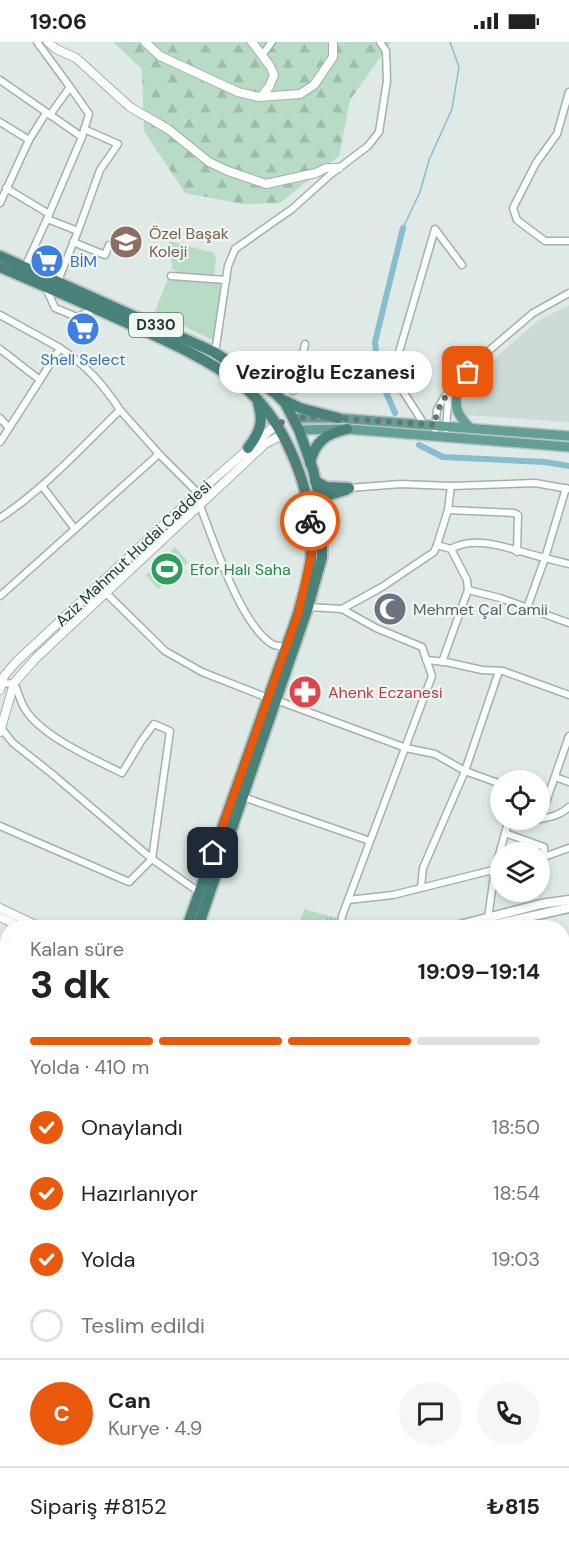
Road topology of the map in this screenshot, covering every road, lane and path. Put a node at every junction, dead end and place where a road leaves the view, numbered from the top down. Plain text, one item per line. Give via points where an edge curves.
1 (37, 42) edge
2 (48, 42) edge
3 (145, 42) edge
4 (252, 42) edge
5 (272, 42) edge
6 (333, 42) edge
7 (380, 42) edge
8 (262, 55) junction
9 (0, 80) edge
10 (70, 87) junction
11 (569, 92) edge
12 (261, 97) junction
13 (48, 114) junction
14 (0, 122) edge
15 (84, 129) junction
16 (82, 137) junction
17 (29, 140) junction
18 (339, 168) junction
19 (0, 182) edge
20 (6, 187) junction
21 (0, 203) edge
22 (48, 216) junction
23 (78, 231) junction
24 (569, 241) edge
25 (73, 242) junction
26 (109, 245) dead end
27 (0, 256) edge
28 (462, 265) dead end
29 (0, 267) edge
30 (25, 267) junction
31 (171, 276) dead end
32 (226, 280) junction
33 (58, 281) junction
34 (45, 286) junction
35 (569, 293) edge
36 (95, 309) junction
37 (0, 315) edge
38 (304, 344) dead end
39 (60, 348) junction
40 (0, 349) edge
41 (214, 352) junction
42 (260, 365) dead end
43 (40, 380) junction
44 (457, 384) junction
45 (267, 387) junction
46 (256, 399) junction
47 (282, 400) junction
48 (120, 410) junction
49 (0, 418) edge
50 (294, 418) junction
51 (338, 418) junction
52 (277, 424) junction
53 (424, 424) junction
54 (435, 425) junction
55 (446, 426) junction
56 (9, 428) junction
57 (470, 428) junction
58 (347, 429) junction
59 (299, 430) junction
60 (282, 435) junction
61 (435, 436) junction
62 (445, 436) junction
63 (569, 436) edge
64 (0, 442) edge
65 (569, 447) edge
66 (248, 448) junction
67 (307, 452) junction
68 (159, 454) junction
69 (294, 461) junction
70 (310, 463) junction
71 (315, 481) junction
72 (42, 486) junction
73 (452, 486) junction
74 (349, 488) junction
75 (567, 489) edge
76 (198, 493) junction
77 (320, 505) junction
78 (200, 506) junction
79 (448, 510) junction
80 (0, 518) edge
81 (75, 530) junction
82 (437, 545) junction
83 (451, 549) junction
84 (517, 552) junction
85 (545, 558) junction
86 (569, 564) edge
87 (468, 590) junction
88 (106, 593) junction
89 (0, 596) edge
90 (308, 607) junction
91 (528, 608) junction
92 (342, 609) junction
93 (569, 623) edge
94 (285, 647) junction
95 (426, 660) junction
96 (442, 662) junction
97 (499, 671) junction
98 (14, 683) junction
99 (1, 686) edge
100 (569, 695) edge
101 (272, 699) junction
102 (0, 730) edge
103 (569, 736) edge
104 (406, 748) junction
105 (465, 771) junction
106 (555, 777) junction
107 (490, 780) edge
108 (569, 782) edge
109 (550, 786) edge
110 (243, 797) junction
111 (569, 807) edge
112 (550, 818) edge
113 (0, 826) edge
114 (505, 830) edge
115 (504, 833) junction
116 (370, 841) junction
117 (502, 842) edge
118 (530, 842) edge
119 (569, 848) edge
120 (550, 855) edge
121 (152, 859) junction
122 (490, 870) edge
123 (421, 887) junction
124 (199, 892) junction
125 (348, 900) junction
126 (569, 900) edge
127 (491, 902) edge
128 (0, 908) edge
129 (569, 908) edge
130 (25, 920) edge
131 (189, 920) edge
132 (200, 920) edge
133 (342, 920) edge
134 (488, 920) edge
135 (503, 920) edge
136 (511, 920) edge

1 - 10 street
2 - 18 street via 76,58 120,100 228,171 266,184
3 - 12 street via 160,56 238,92
4 - 8 street
5 - 8 street
6 - 12 street via 333,57 314,85 300,94
7 - 18 street via 386,51 387,81 379,132 368,146
8 - 12 street via 273,75
9 - 13 street
10 - 13 street
10 - 15 street via 89,114
11 - 24 street via 557,134 536,163 513,208 517,220 545,241
13 - 16 street
13 - 17 street
14 - 17 street
15 - 16 street
15 - 23 street via 118,144 100,170
16 - 22 street
17 - 20 street
18 - 32 street via 292,209 235,249
19 - 20 street
20 - 21 street
20 - 22 street
22 - 23 street
22 - 30 street
23 - 25 street
25 - 26 street via 105,255
25 - 33 street
27 - 30 highway, D330
28 - 53 street via 435,229 399,352 396,376
29 - 34 highway, D330
30 - 33 highway, D330
31 - 32 street
32 - 41 street
33 - 41 highway, D330
34 - 36 highway, D330
34 - 36 street via 55,308 77,317
35 - 44 street via 533,313 478,360
36 - 46 highway, D330 via 192,352 240,383
37 - 39 street
38 - 42 street via 293,391
39 - 43 street
39 - 48 street via 95,375
40 - 43 street
41 - 45 highway, D330
43 - 56 street
44 - 54 street via 437,410
44 - 55 street via 448,402
44 - 57 main road via 457,413
45 - 46 highway via 266,399
45 - 47 highway, D330
46 - 52 highway, D330
46 - 66 highway via 261,426
47 - 50 highway, D330
47 - 51 highway
48 - 68 street
48 - 72 street
49 - 56 street
50 - 51 main road
50 - 52 highway
50 - 59 highway, D330
51 - 53 main road
52 - 60 highway, D330
52 - 66 street, Aziz Mahmut Hudai Caddesi
53 - 54 main road
54 - 55 main road
54 - 61 street
55 - 57 main road
55 - 62 street
56 - 64 street
57 - 63 main road
58 - 59 main road
58 - 61 main road
58 - 70 highway via 322,438
59 - 60 highway
59 - 67 highway, D330
60 - 69 highway, D330
60 - 78 street, Aziz Mahmut Hudai Caddesi via 265,444
61 - 62 main road
62 - 65 main road
66 - 76 street, Aziz Mahmut Hudai Caddesi
67 - 69 highway via 296,447
67 - 70 highway, D330
68 - 76 street
68 - 81 street
69 - 94 highway, D330 via 308,502 311,556 298,614
70 - 71 highway, D330
71 - 74 highway via 326,487
71 - 77 highway, D330
72 - 80 street
72 - 81 street
73 - 74 street via 416,483
73 - 75 street via 535,483
73 - 79 street
74 - 77 highway via 326,496
75 - 85 street
76 - 99 street, Aziz Mahmut Hudai Caddesi via 17,661
77 - 90 highway, D330 via 322,557
78 - 88 street, Aziz Mahmut Hudai Caddesi
78 - 94 street via 245,612 273,645
79 - 82 street
79 - 84 street via 518,515
81 - 89 street
82 - 83 street
82 - 92 street via 434,552 406,571
83 - 84 street via 473,542
83 - 87 street via 464,572
84 - 85 street
85 - 86 street
85 - 91 street
87 - 91 street
87 - 96 street
88 - 98 street, Aziz Mahmut Hudai Caddesi
88 - 101 street via 165,651 202,672
90 - 92 street
90 - 101 highway, D330
91 - 93 street
92 - 95 street via 422,647
94 - 101 highway, D330
95 - 96 street
95 - 104 street via 432,676
96 - 97 street
97 - 100 street
97 - 105 street
98 - 99 street
98 - 102 street, Aziz Mahmut Hudai Caddesi
98 - 121 street via 25,710 42,729 122,773 154,724 170,731
101 - 104 street
101 - 110 highway, D330
101 - 124 highway, D330
102 - 121 street
103 - 106 street
104 - 105 street via 435,754
104 - 116 street
105 - 107 street
105 - 123 street via 423,868
106 - 108 street
106 - 109 street
110 - 116 street
110 - 132 highway, D330
111 - 112 street
113 - 121 street via 129,882
114 - 115 street
115 - 117 street
115 - 118 street
116 - 125 street
119 - 120 street
121 - 124 street
122 - 123 street
123 - 125 street
124 - 131 highway, D330
125 - 133 street
126 - 135 main road
127 - 134 street
128 - 130 street
129 - 136 main road

